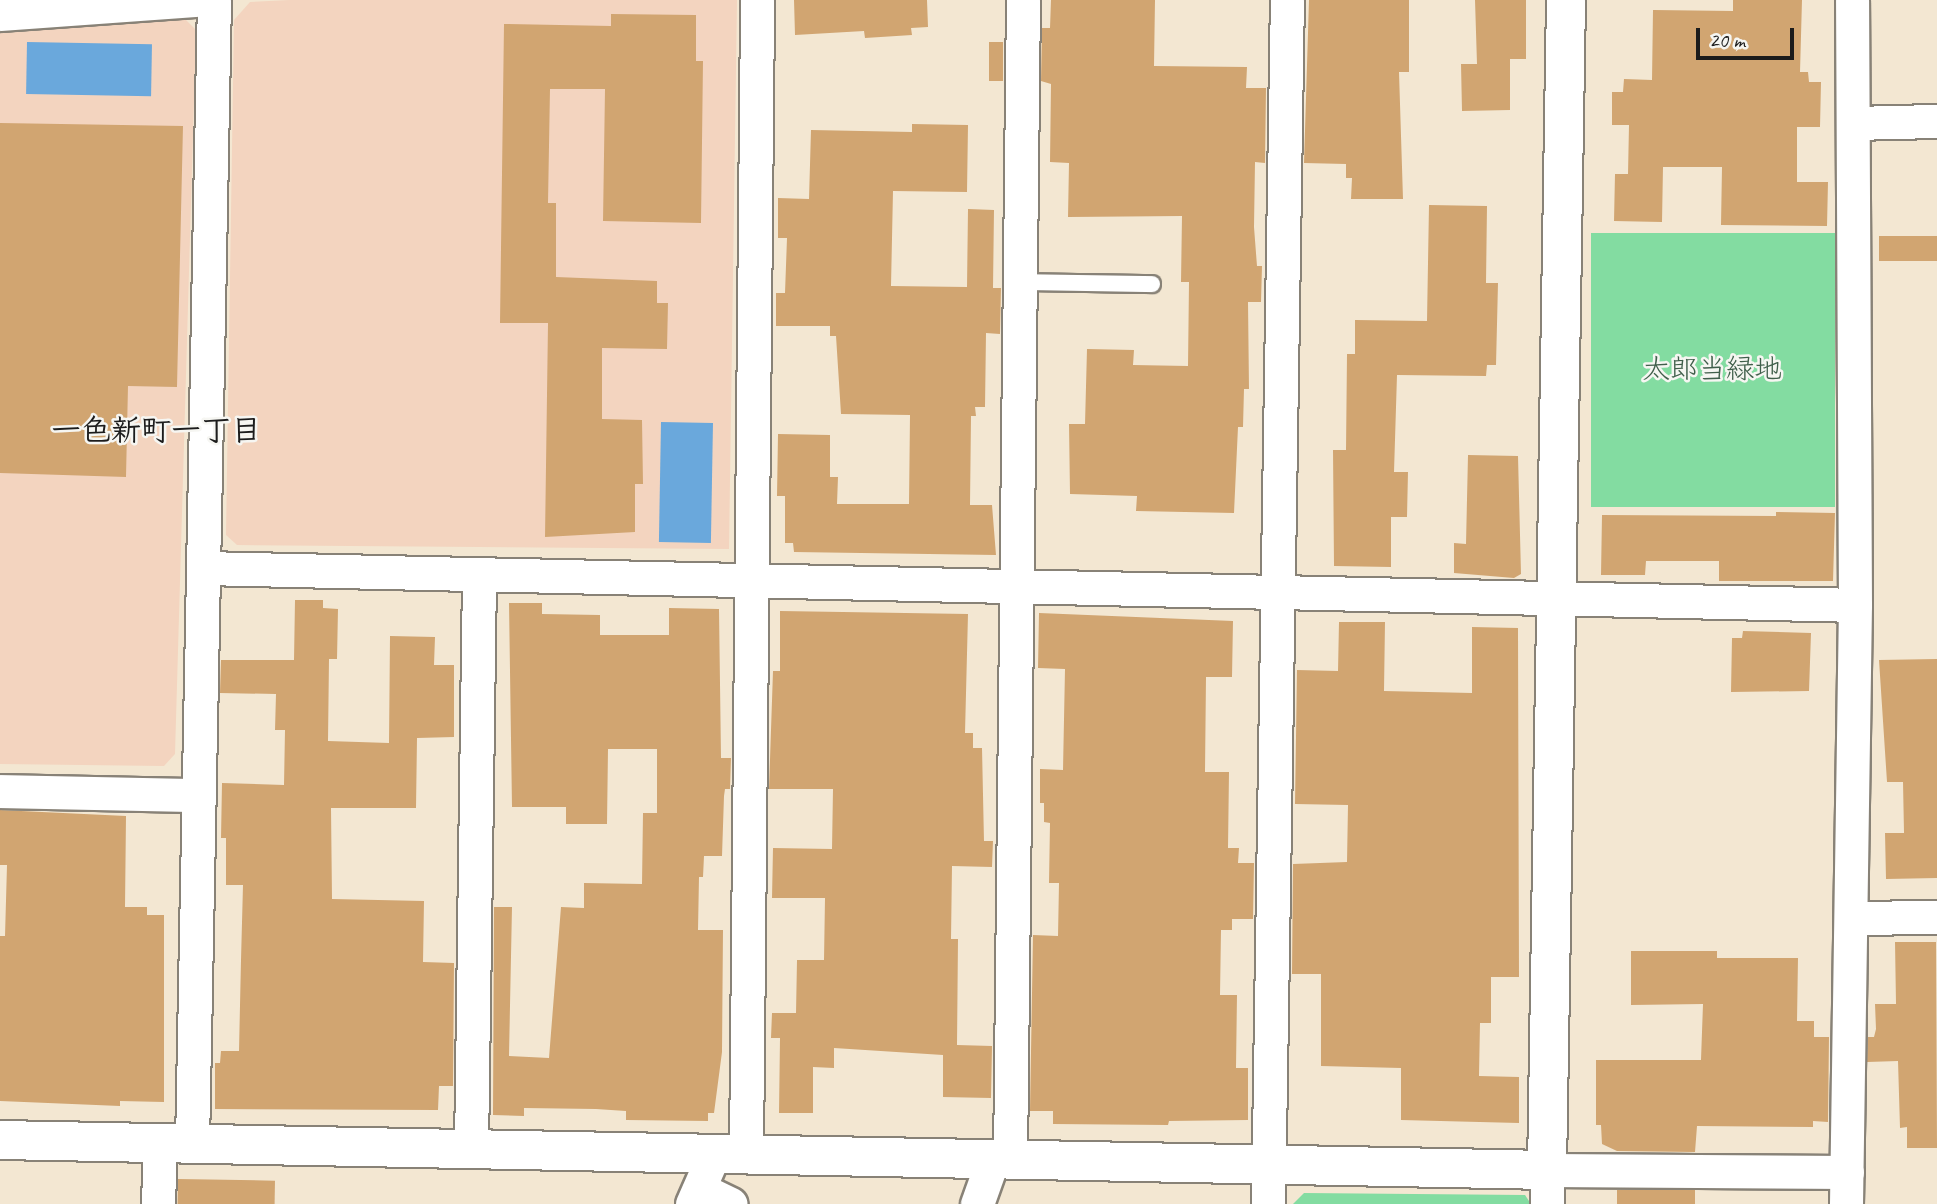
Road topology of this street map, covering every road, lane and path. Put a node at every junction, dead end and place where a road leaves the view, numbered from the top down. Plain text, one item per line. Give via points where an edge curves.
1 (195, 0) edge
2 (214, 0) edge
3 (757, 0) edge
4 (1023, 0) edge
5 (1287, 0) edge
6 (1566, 0) edge
7 (1852, 0) edge
8 (0, 14) edge
9 (1937, 121) edge
10 (1853, 123) junction
11 (1020, 282) junction
12 (1152, 284) dead end
13 (203, 568) junction
14 (479, 574) junction
15 (749, 581) junction
16 (1015, 587) junction
17 (1280, 593) junction
18 (1555, 600) junction
19 (1855, 605) junction
20 (0, 791) edge
21 (198, 795) junction
22 (1937, 917) edge
23 (1851, 918) junction
24 (0, 1140) edge
25 (176, 1144) junction
26 (471, 1149) junction
27 (730, 1154) junction
28 (1002, 1159) junction
29 (1269, 1164) junction
30 (1547, 1187) edge
31 (1847, 1188) edge
32 (696, 1197) edge
33 (158, 1204) edge
34 (731, 1204) edge
35 (977, 1204) edge
36 (1268, 1204) edge

1 - 8 street
2 - 13 street
3 - 15 street
4 - 11 street
5 - 17 street
6 - 18 street
7 - 10 street
9 - 10 street
10 - 19 street
11 - 12 lane
11 - 16 street
13 - 14 street
13 - 21 street
14 - 15 street
14 - 26 street
15 - 16 street
15 - 27 street
16 - 17 street
16 - 28 street
17 - 18 street
17 - 29 street
18 - 19 street
18 - 30 street
19 - 23 street
20 - 21 street
21 - 25 street
22 - 23 street
23 - 31 street
24 - 25 street
25 - 26 street
25 - 33 street
26 - 27 street
27 - 28 street
27 - 32 street
28 - 29 street
28 - 35 street
29 - 30 street
29 - 36 street
30 - 31 street
32 - 34 street

